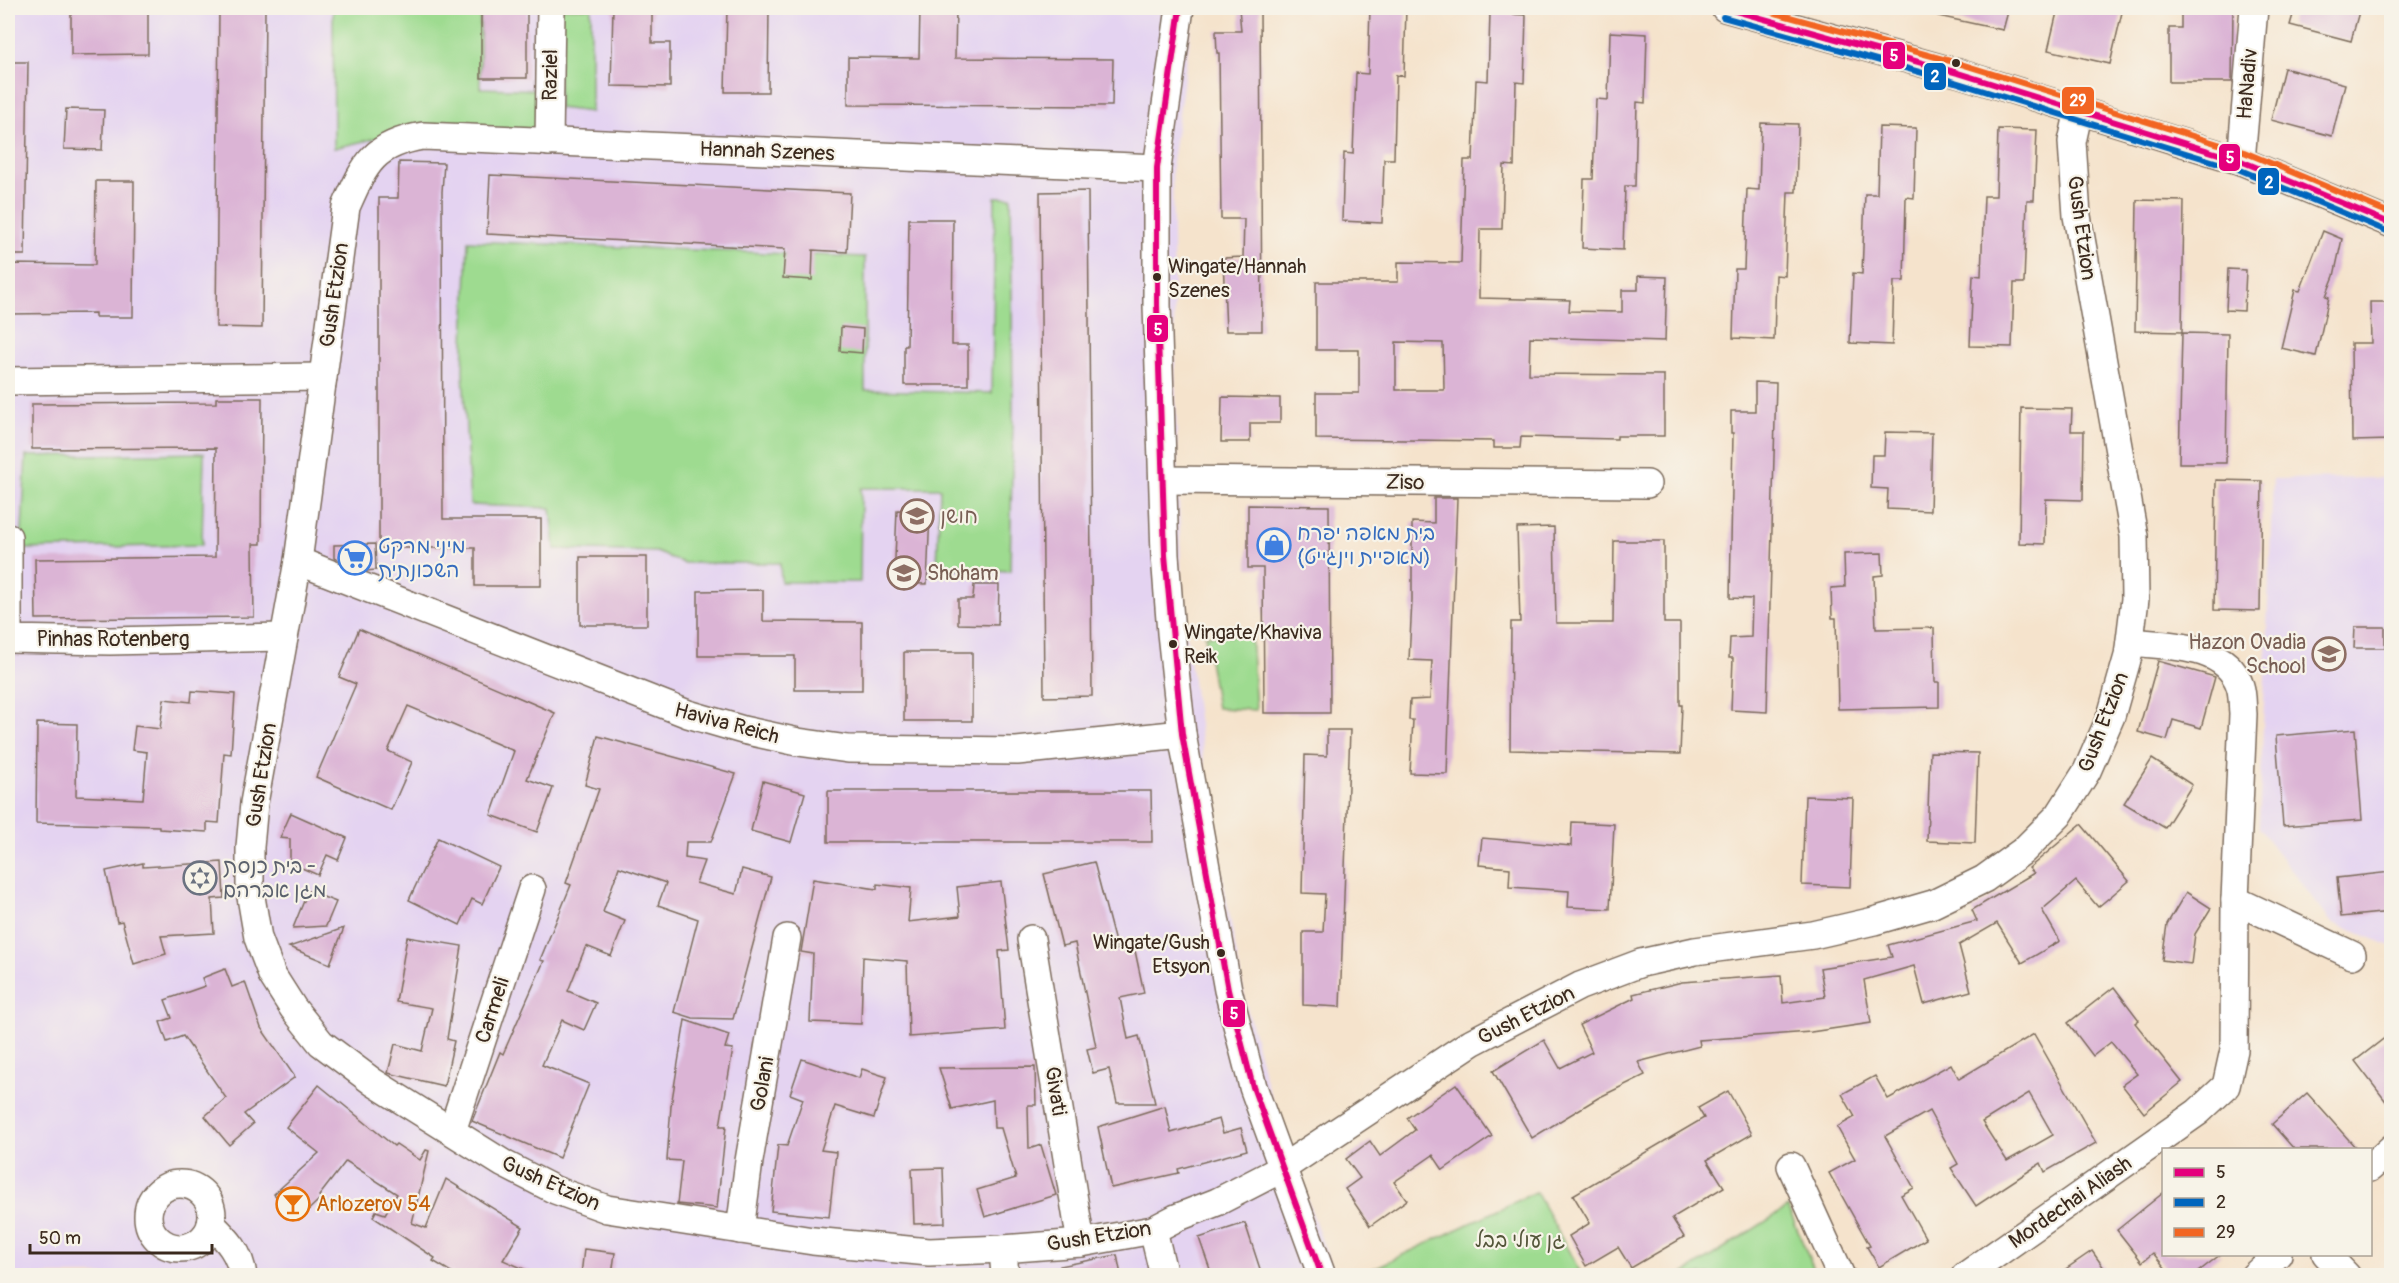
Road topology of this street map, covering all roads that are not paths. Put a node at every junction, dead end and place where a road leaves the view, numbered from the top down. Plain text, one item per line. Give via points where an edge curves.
1 (550, 8) edge
2 (1180, 8) edge
3 (1725, 8) edge
4 (2254, 8) edge
5 (2079, 110) junction
6 (549, 142) junction
7 (380, 150) joint
8 (2241, 161) junction
9 (1157, 168) junction
10 (2391, 224) edge
11 (323, 377) junction
12 (8, 381) edge
13 (1163, 480) junction
14 (1647, 484) dead end
15 (8, 537) edge
16 (298, 561) junction
17 (284, 637) junction
18 (2130, 642) junction
19 (1182, 734) junction
20 (532, 889) dead end
21 (2235, 900) junction
22 (787, 938) dead end
23 (1031, 939) dead end
24 (2352, 955) dead end
25 (452, 1131) junction
26 (2391, 1148) edge
27 (1791, 1166) dead end
28 (2372, 1166) edge
29 (1281, 1169) junction
30 (211, 1224) dead end
31 (740, 1230) junction
32 (1153, 1230) junction
33 (1081, 1243) junction
34 (1003, 1249) junction
35 (2276, 1256) edge
36 (2328, 1256) edge
37 (243, 1275) edge
38 (1005, 1275) edge
39 (1164, 1275) edge
40 (1322, 1275) edge
41 (1841, 1275) edge
42 (1965, 1275) edge
43 (2254, 1275) edge
44 (2347, 1275) edge

1 - 6 street, Raziel
2 - 9 street
3 - 5 street
4 - 8 street, HaNadiv
5 - 8 street
5 - 18 street, Gush Etzion via 2072,142 2077,216 2134,536 2135,599
6 - 7 street, Hannah Szenes via 423,136 401,139
6 - 9 street, Hannah Szenes
7 - 11 street, Gush Etzion via 361,172 346,207
8 - 10 street
9 - 13 street
11 - 12 street
11 - 16 street, Gush Etzion
13 - 14 street, Ziso
13 - 19 street via 1171,633
15 - 17 street, Pinhas Rotenberg via 8,639
16 - 17 street, Gush Etzion
16 - 19 street, Haviva Reich via 688,714 798,742 848,748 1017,751
17 - 25 street, Gush Etzion via 254,803 250,847 250,891 258,938 272,975 321,1043 373,1082
18 - 21 street, Mordechai Aliash via 2210,654 2229,668 2240,686 2244,714
18 - 29 street, Gush Etzion via 2111,716 2087,771 2059,815 2023,851 1984,879 1934,904 1874,921 1641,963 1580,986 1472,1042
19 - 29 street via 1228,990 1253,1087
20 - 25 street, Carmeli
21 - 24 street
21 - 42 street, Mordechai Aliash via 2234,1050 2226,1086 2198,1112
22 - 31 street, Golani
23 - 33 street, Givati
25 - 31 street, Gush Etzion via 545,1185 607,1209
26 - 28 street
27 - 41 street
29 - 32 street, Gush Etzion
29 - 40 street
30 - 37 street via 228,1239 240,1258
31 - 34 street, Gush Etzion via 929,1252
32 - 33 street, Gush Etzion
32 - 39 street
33 - 34 street, Gush Etzion
34 - 38 street
35 - 43 street
36 - 44 street

